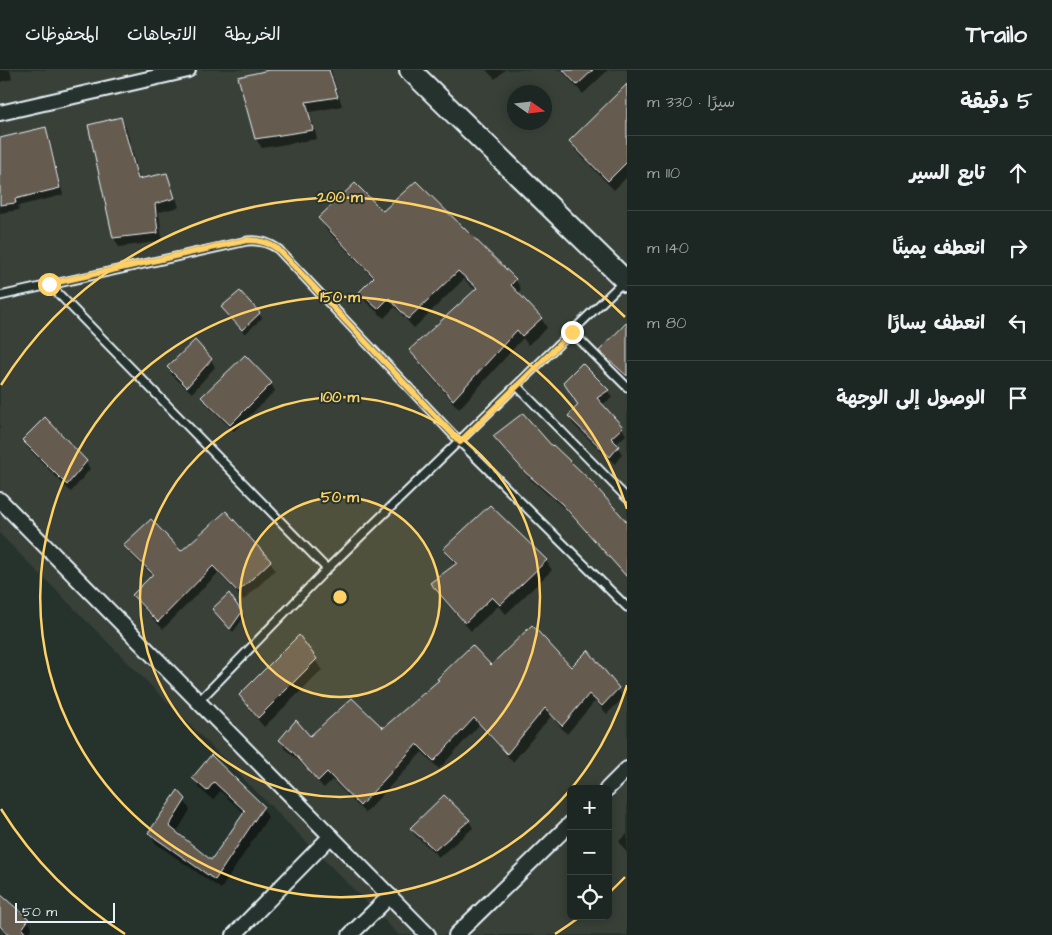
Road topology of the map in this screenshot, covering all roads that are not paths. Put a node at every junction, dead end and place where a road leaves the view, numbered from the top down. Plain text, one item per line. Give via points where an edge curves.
1 (188, 70) edge
2 (410, 70) edge
3 (0, 113) edge
4 (626, 281) edge
5 (49, 284) junction
6 (0, 296) edge
7 (572, 332) junction
8 (517, 386) junction
9 (627, 388) edge
10 (460, 442) junction
11 (627, 498) edge
12 (0, 500) edge
13 (327, 569) junction
14 (627, 607) edge
15 (199, 701) junction
16 (627, 769) edge
17 (610, 785) edge
18 (567, 828) edge
19 (331, 836) junction
20 (390, 896) junction
21 (234, 935) edge
22 (350, 935) edge
23 (428, 935) edge
24 (456, 935) edge

1 - 3 street
2 - 4 street
4 - 7 lane
5 - 6 lane
5 - 10 lane via 247,240 266,242 278,249
5 - 13 lane
7 - 8 lane
7 - 9 lane
8 - 10 lane
8 - 11 lane
10 - 13 lane
10 - 14 lane
12 - 15 street
13 - 15 lane
15 - 19 street
16 - 17 street
18 - 24 street
19 - 20 street
19 - 21 street
20 - 22 street
20 - 23 street

